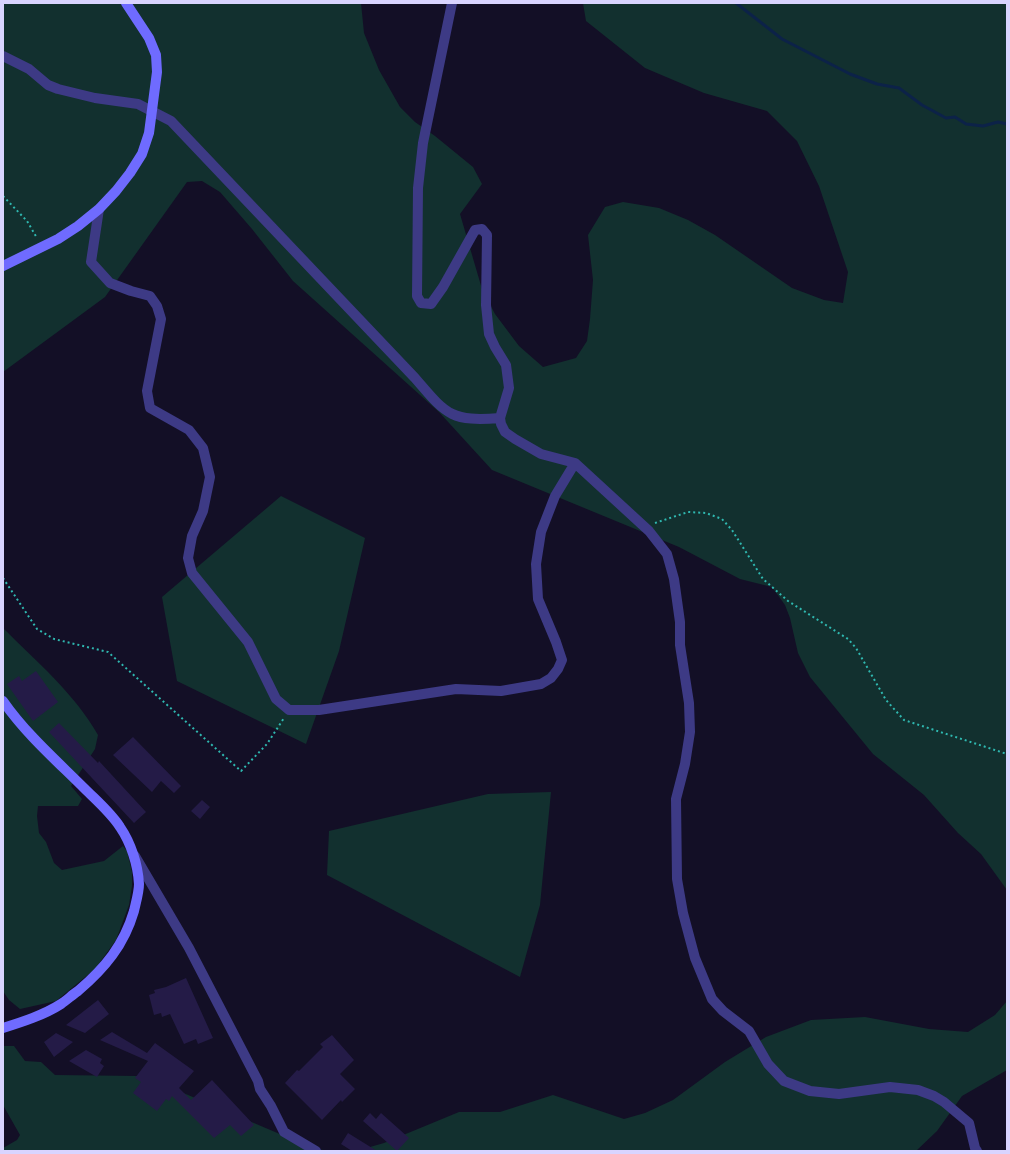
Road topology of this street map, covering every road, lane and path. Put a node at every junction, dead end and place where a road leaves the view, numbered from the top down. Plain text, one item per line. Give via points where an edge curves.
1 (126, 3) edge
2 (452, 3) edge
3 (3, 56) edge
4 (152, 111) junction
5 (3, 196) edge
6 (99, 209) junction
7 (42, 246) junction
8 (3, 266) edge
9 (500, 418) junction
10 (575, 463) junction
11 (644, 527) junction
12 (3, 578) edge
13 (3, 701) edge
14 (289, 710) junction
15 (1007, 754) edge
16 (130, 847) junction
17 (3, 1028) edge
18 (316, 1151) edge
19 (977, 1151) edge

1 - 4 street via 149,38 156,55 157,72
2 - 9 street via 423,143 418,188 417,296 421,304 431,304 475,230 482,229 487,235 486,305 489,334 506,365 509,388
3 - 4 street via 29,68 58,89 95,98 138,104
4 - 6 street via 149,133 142,154 130,174
4 - 9 street via 171,121 439,406 455,416 467,419
5 - 7 path via 27,221
6 - 7 street via 58,239
6 - 14 street via 92,262 110,283 150,296 157,306 161,319 147,391 150,408 189,430 203,448 210,477 203,511 192,536 188,558 192,573 248,642 276,699
7 - 8 street
9 - 10 street via 506,432 515,439 541,454
10 - 11 street
10 - 14 street via 555,496 540,532 536,564 538,600 562,660 551,678 540,684 501,691 456,689 319,710
11 - 15 path via 688,512 722,519 732,530 763,579 788,601 848,639 856,648 886,700 904,720
11 - 19 street via 667,554 674,579 689,703 690,732 676,799 677,879 694,958 712,999 749,1031 768,1064 784,1081 810,1091 839,1094 890,1087 918,1090 944,1102 969,1123
12 - 14 path via 37,628 54,640 108,652 241,770 267,744
13 - 16 street via 23,728 120,827
16 - 17 street via 136,863 139,885 136,903 132,918 111,959 93,978 61,1004
16 - 18 street via 189,948 284,1132

